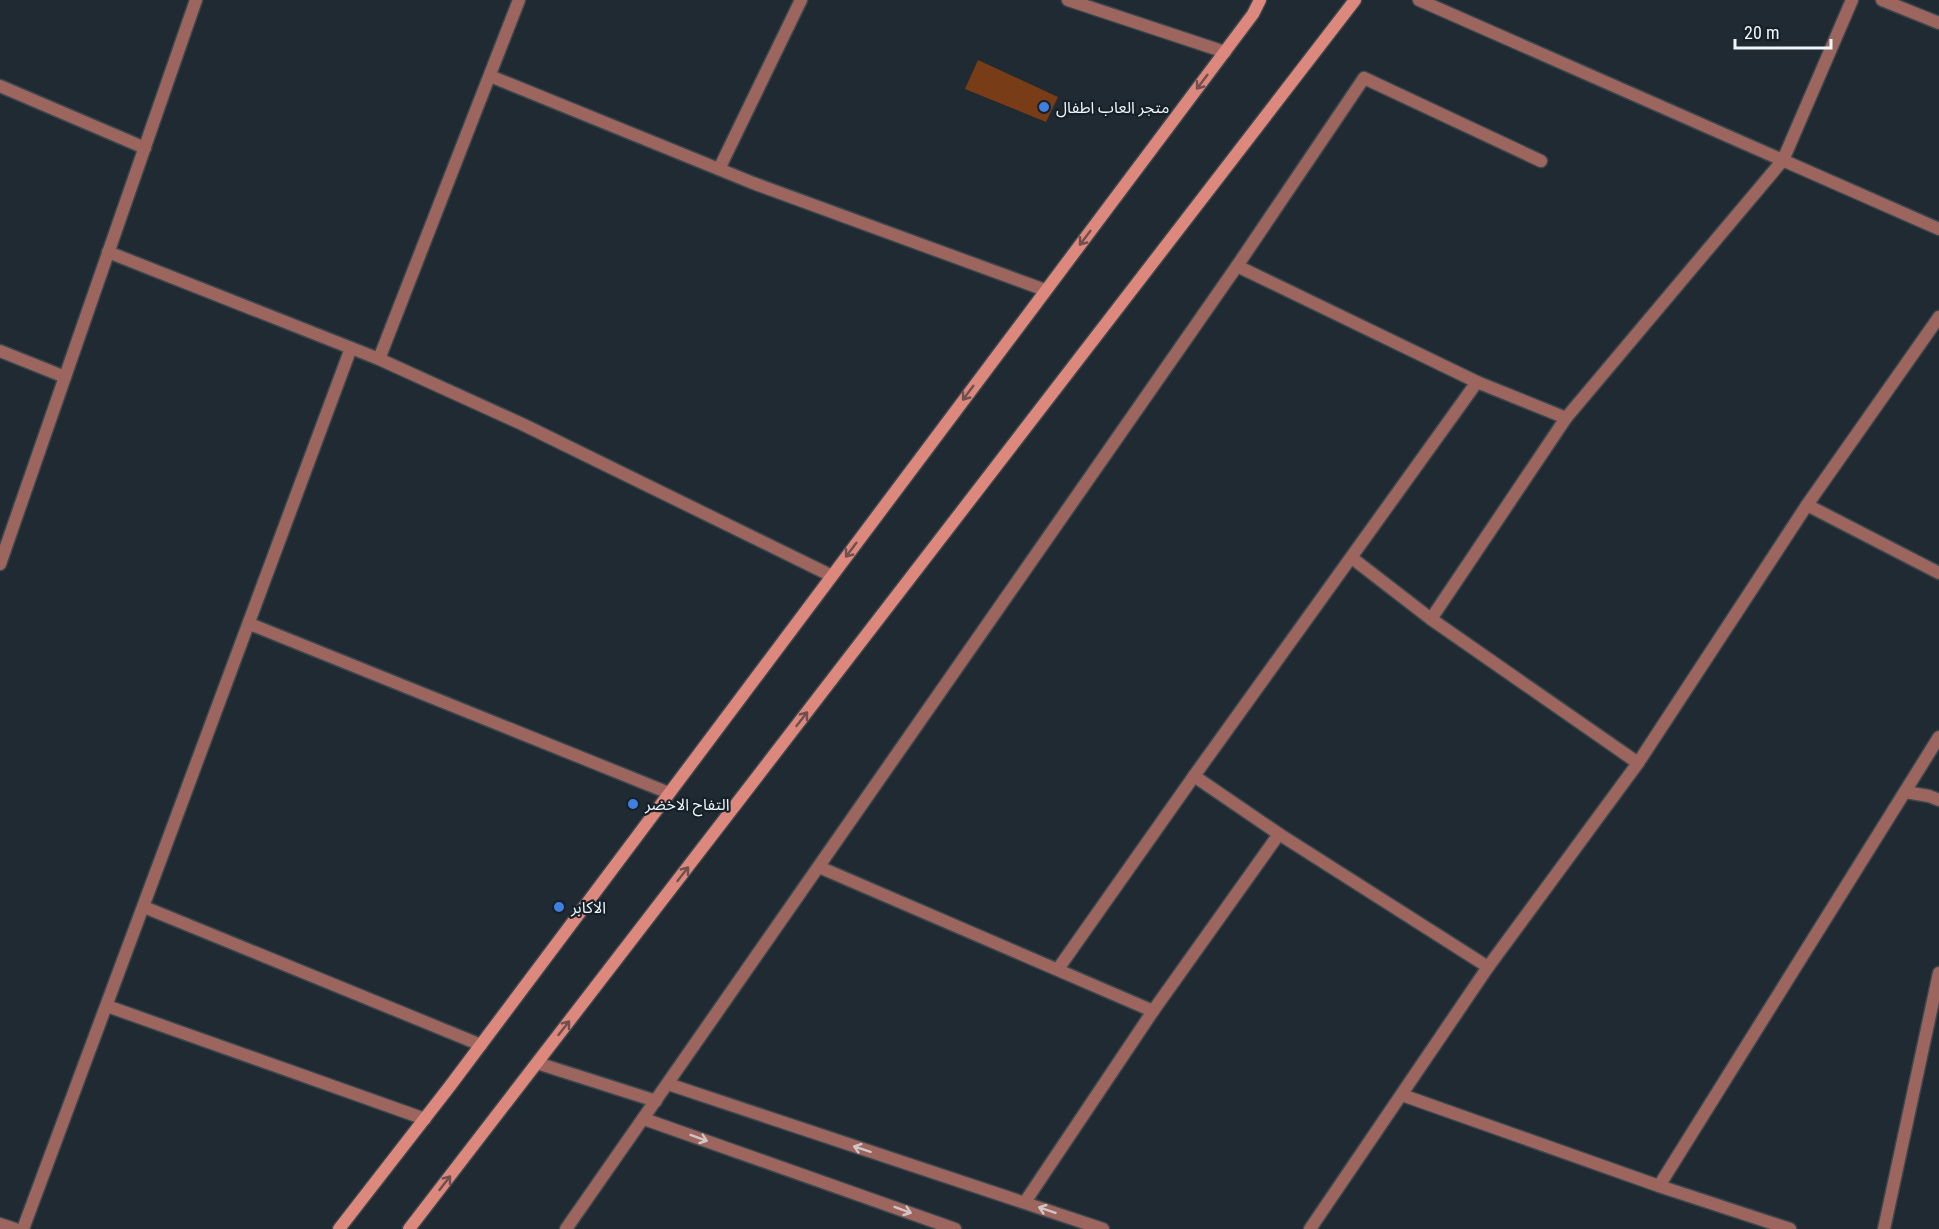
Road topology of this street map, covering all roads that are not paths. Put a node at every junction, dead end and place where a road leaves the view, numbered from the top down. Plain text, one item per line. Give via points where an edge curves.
1 (196, 0) edge
2 (519, 0) edge
3 (801, 0) edge
4 (1068, 0) edge
5 (1260, 0) edge
6 (1356, 0) edge
7 (1419, 0) edge
8 (1852, 0) edge
9 (1882, 0) edge
10 (1939, 23) edge
11 (1225, 52) junction
12 (490, 76) junction
13 (0, 86) edge
14 (145, 148) junction
15 (1783, 160) junction
16 (1541, 161) dead end
17 (719, 169) junction
18 (1939, 229) edge
19 (108, 252) junction
20 (1237, 266) junction
21 (1045, 290) junction
22 (1939, 317) edge
23 (351, 348) junction
24 (0, 351) edge
25 (379, 359) junction
26 (65, 377) junction
27 (1478, 382) junction
28 (1566, 418) junction
29 (1807, 505) junction
30 (1352, 558) junction
31 (0, 564) edge
32 (1939, 573) edge
33 (832, 576) junction
34 (1431, 619) junction
35 (250, 624) junction
36 (1939, 737) edge
37 (1638, 763) junction
38 (1194, 776) junction
39 (1905, 792) junction
40 (669, 793) junction
41 (1939, 800) edge
42 (1279, 834) junction
43 (819, 867) junction
44 (144, 908) junction
45 (1488, 967) junction
46 (1058, 969) junction
47 (1939, 973) edge
48 (107, 1006) junction
49 (1154, 1011) junction
50 (481, 1045) junction
51 (537, 1063) junction
52 (668, 1084) junction
53 (1402, 1095) junction
54 (656, 1101) junction
55 (425, 1119) junction
56 (644, 1119) junction
57 (1659, 1186) junction
58 (1025, 1202) junction
59 (0, 1224) edge
60 (15, 1229) edge
61 (23, 1229) edge
62 (339, 1229) edge
63 (409, 1229) edge
64 (566, 1229) edge
65 (955, 1229) edge
66 (1102, 1229) edge
67 (1310, 1229) edge
68 (1790, 1229) edge
69 (1884, 1229) edge

1 - 14 street
2 - 12 street
3 - 17 street
4 - 11 street
5 - 11 street
51 -> 6 street
7 - 15 street
8 - 15 street
9 - 10 street
11 -> 21 street
12 - 17 street
12 - 25 street
13 - 14 street
14 - 19 street
15 - 18 street
15 - 28 street
16 - 20 street via 1364,78
17 - 21 street
19 - 23 street
19 - 26 street
20 - 27 street
20 - 43 street
21 -> 33 street
22 - 29 street
23 - 25 street
23 - 35 street
24 - 26 street
25 - 33 street via 522,424
26 - 31 street
27 - 28 street
27 - 30 street
28 - 34 street
29 - 32 street
29 - 37 street
30 - 34 street
30 - 38 street
33 - 40 street
34 - 37 street
35 - 40 street
35 - 44 street
36 - 39 street
37 - 45 street
38 - 42 street
38 - 46 street
39 - 41 street
39 - 57 street
40 - 50 street
42 - 45 street
42 - 49 street
43 - 46 street
43 - 52 street
44 - 48 street
44 - 50 street
45 - 53 street
46 - 49 street
47 - 69 street
48 - 55 street
48 - 61 street
49 - 58 street
50 - 55 street
51 - 54 street
63 -> 51 street
52 - 54 street
58 -> 52 street
53 - 57 street
53 - 67 street
54 - 56 street
55 - 62 street
56 - 64 street
56 -> 65 street
57 - 68 street
66 -> 58 street
59 - 60 street

